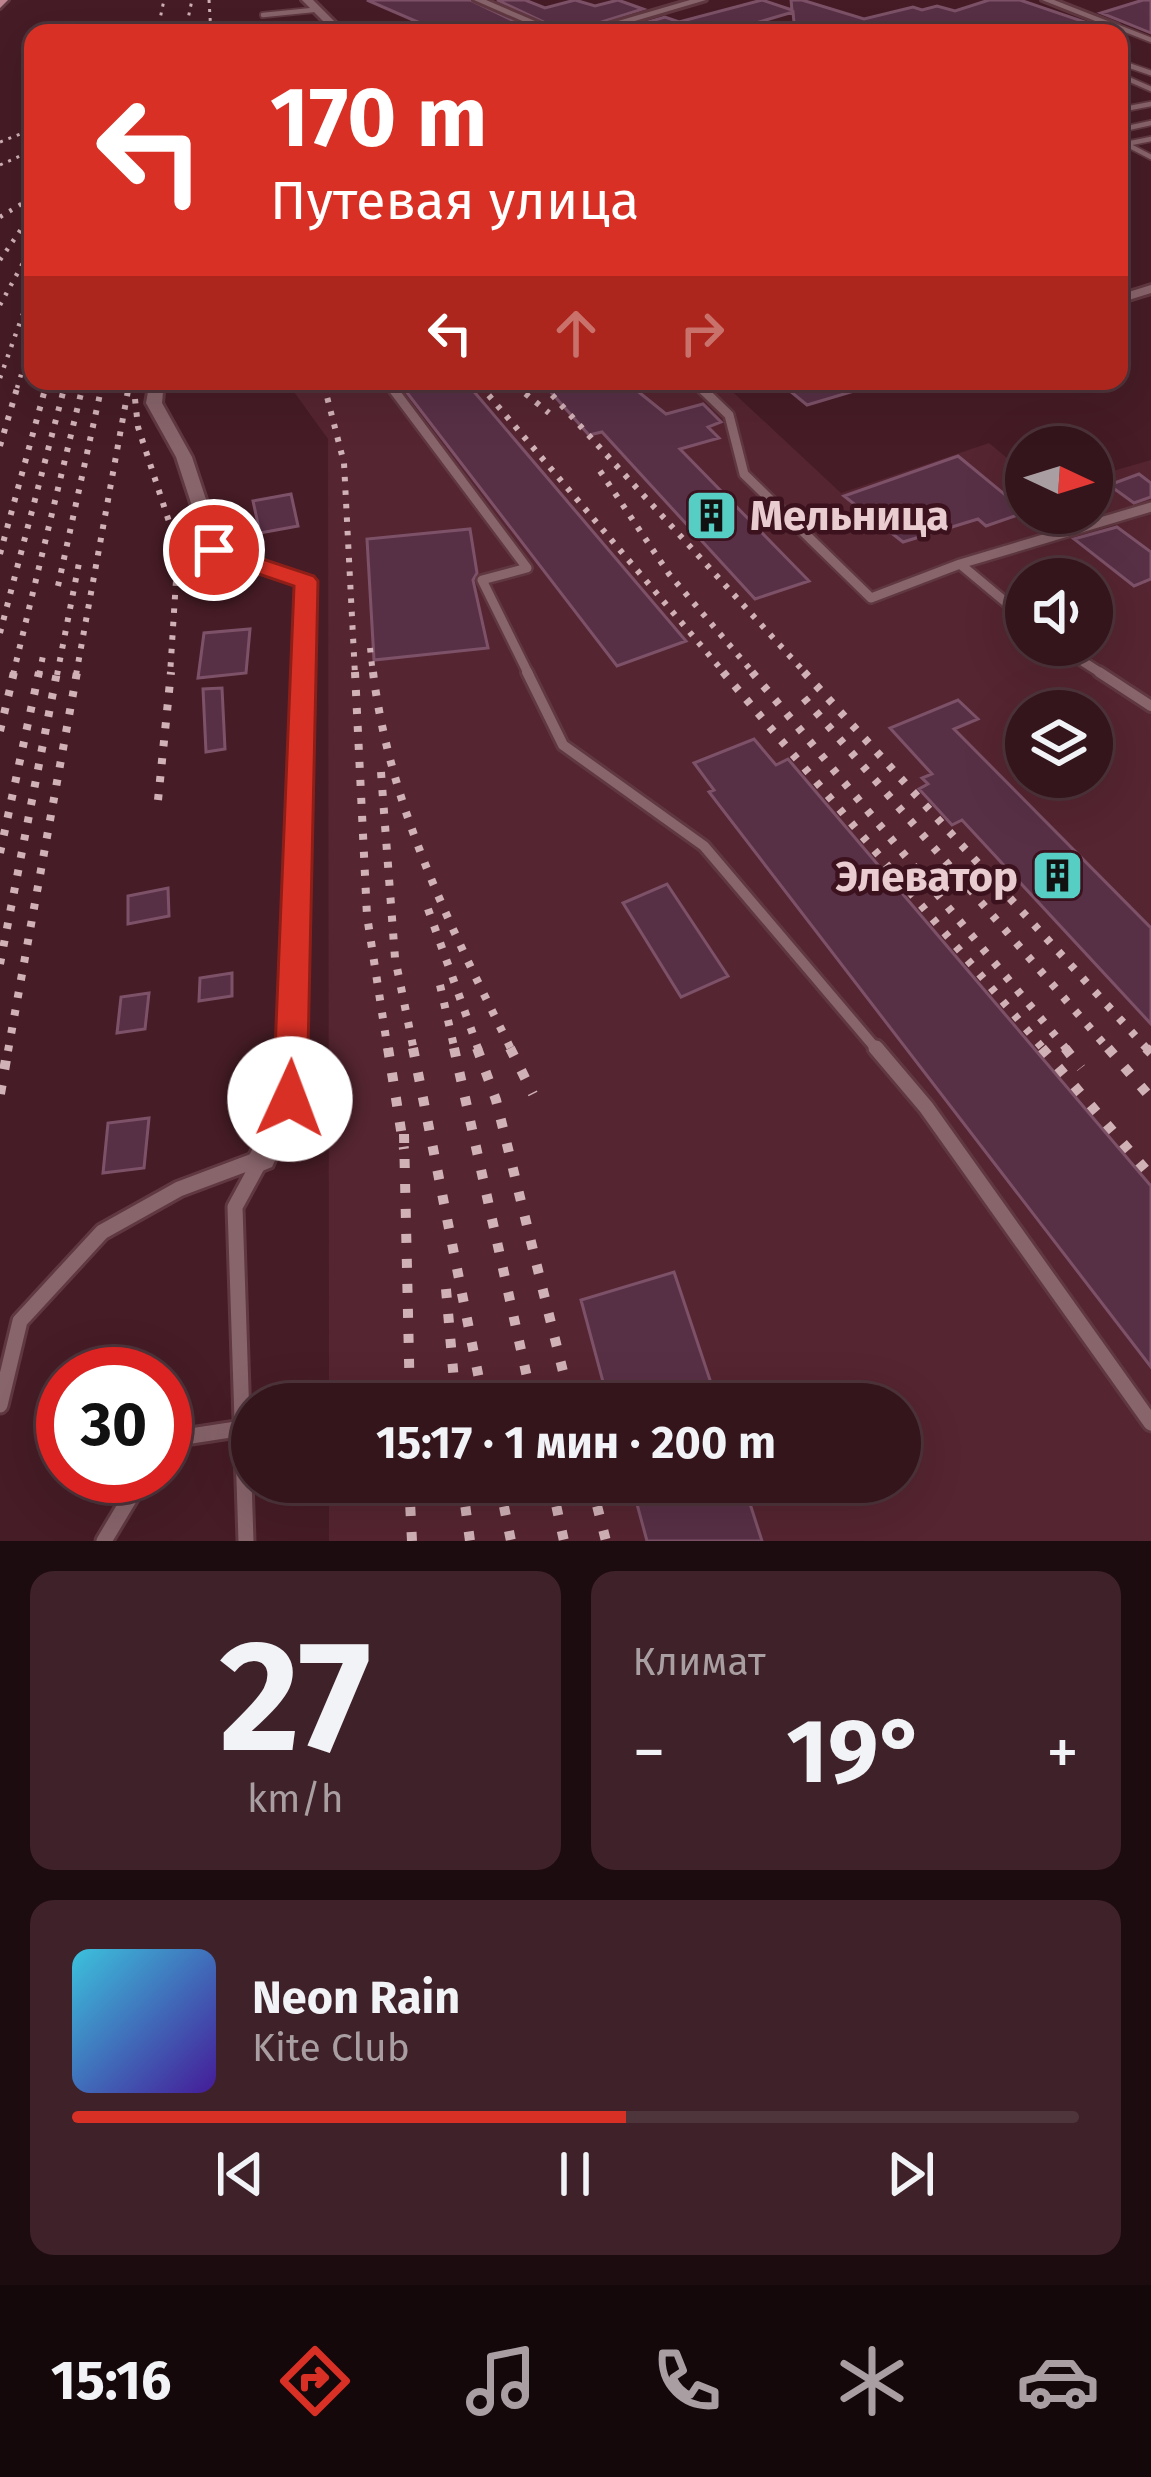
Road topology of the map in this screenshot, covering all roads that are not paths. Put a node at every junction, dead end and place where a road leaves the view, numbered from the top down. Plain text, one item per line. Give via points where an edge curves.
1 (478, 0) edge
2 (701, 0) edge
3 (1046, 0) edge
4 (1090, 4) dead end
5 (310, 5) edge
6 (1077, 9) junction
7 (263, 15) dead end
8 (536, 24) edge
9 (614, 24) edge
10 (1110, 24) edge
11 (156, 390) edge
12 (394, 390) edge
13 (703, 390) edge
14 (1151, 507) edge
15 (960, 564) junction
16 (1005, 602) edge
17 (1089, 666) edge
18 (1151, 706) edge
19 (262, 1158) junction
20 (241, 1383) edge
21 (0, 1405) edge
22 (1151, 1423) edge
23 (231, 1430) edge
24 (192, 1436) edge
25 (127, 1503) edge
26 (245, 1503) edge
27 (104, 1541) edge
28 (246, 1541) edge

1 - 8 street
2 - 9 street
3 - 6 street
4 - 6 street
5 - 7 lane
6 - 10 street
11 - 19 street via 154,403 184,457 214,550 306,581 290,1099
12 - 22 lane via 527,568 482,580 562,746 704,846 926,1107
13 - 15 lane via 729,415 744,475 871,598
14 - 15 lane
15 - 16 lane
17 - 18 lane
19 - 20 lane via 235,1208
19 - 21 lane via 178,1189 102,1232 20,1322
23 - 24 lane
25 - 27 lane
26 - 28 lane

